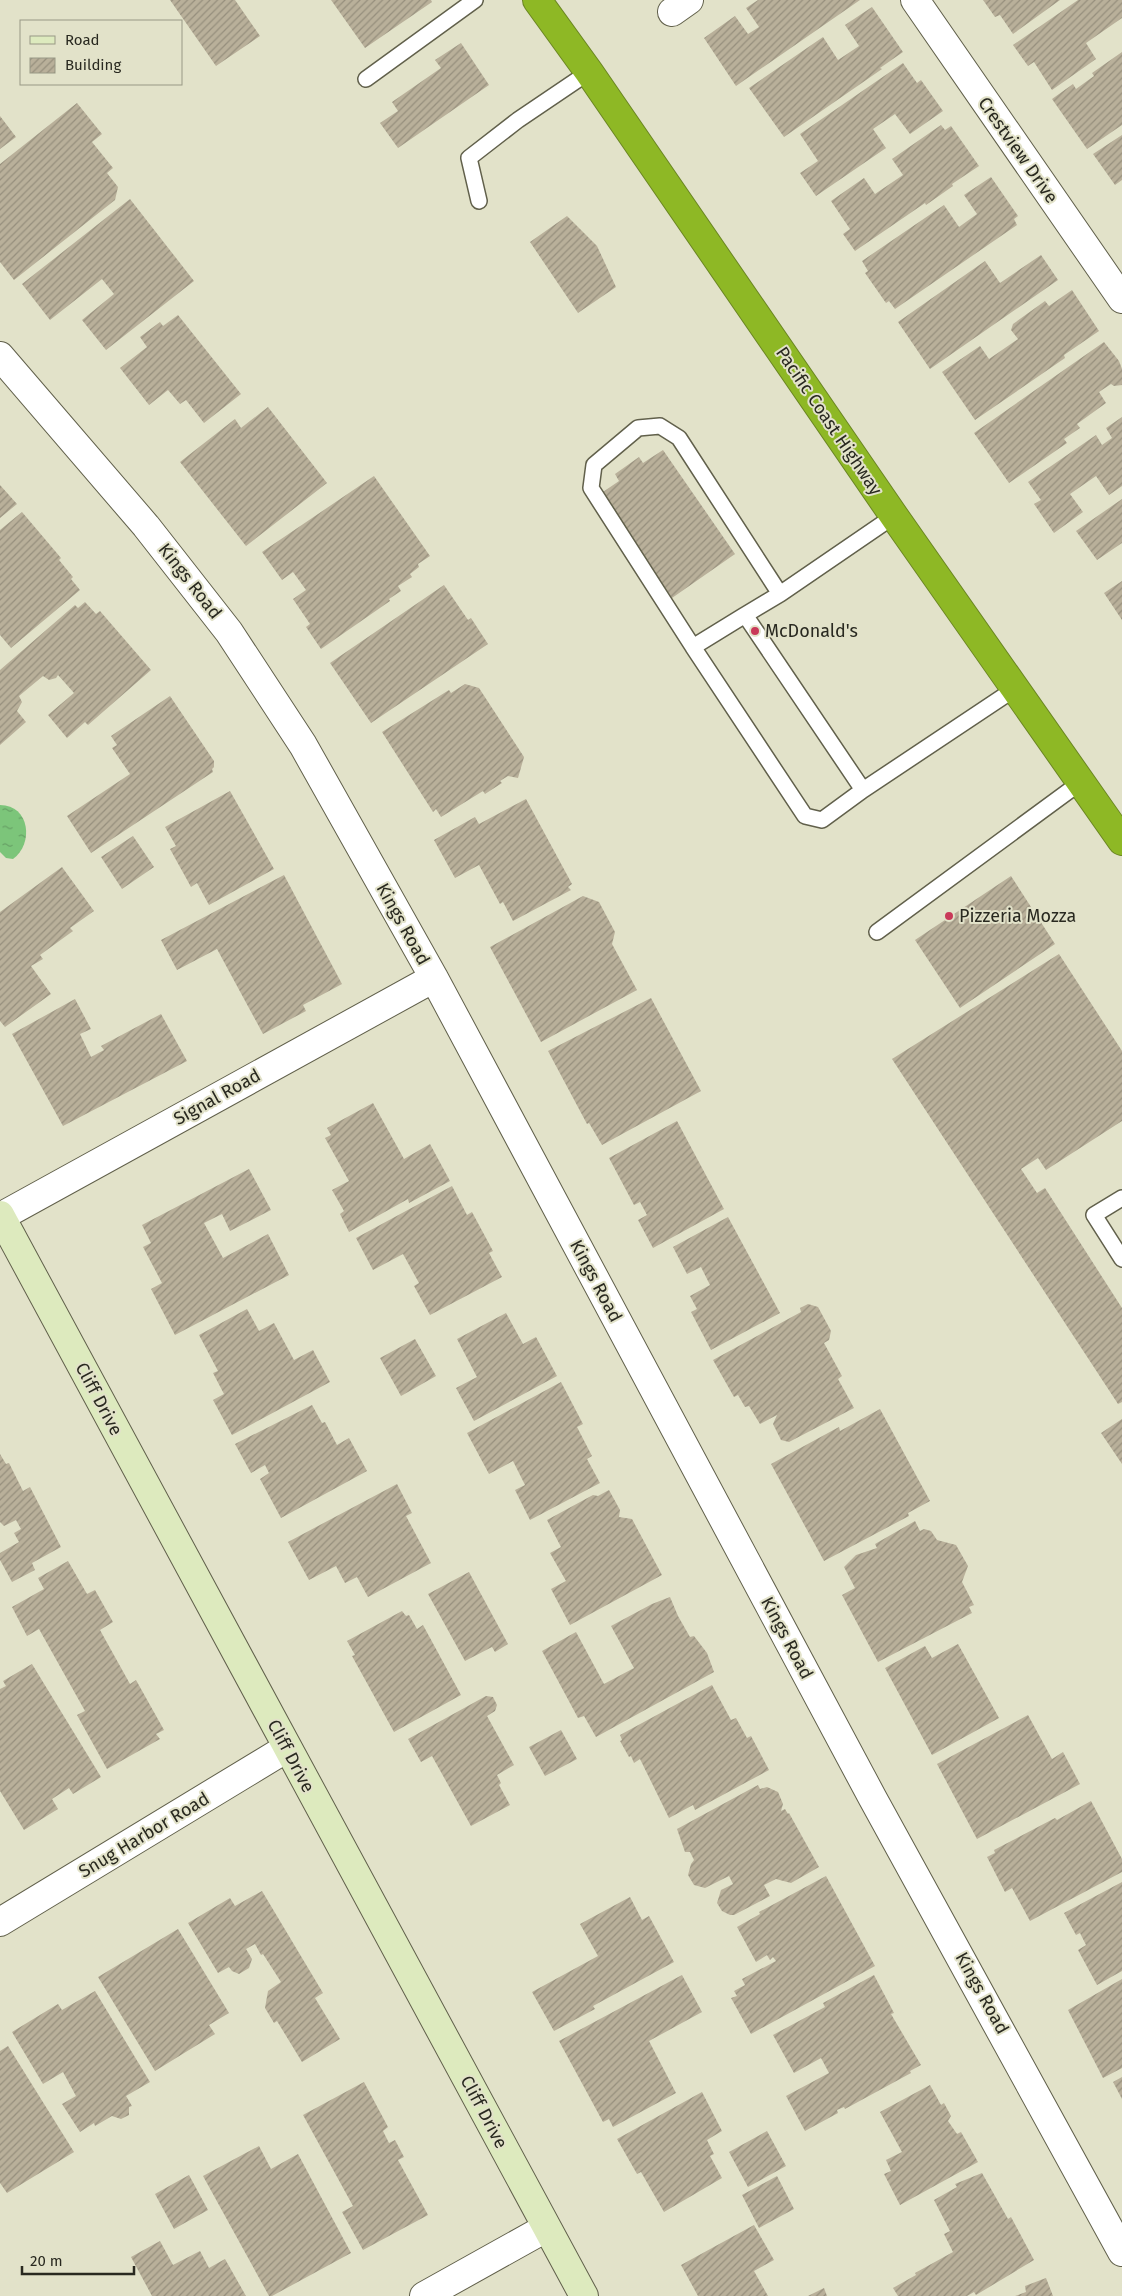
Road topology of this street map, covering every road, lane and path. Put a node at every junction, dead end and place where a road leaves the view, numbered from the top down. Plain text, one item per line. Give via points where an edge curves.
1 (475, 0) edge
2 (537, 0) edge
3 (915, 0) edge
4 (589, 72) junction
5 (366, 79) dead end
6 (479, 200) dead end
7 (1122, 299) edge
8 (0, 356) edge
9 (894, 516) junction
10 (780, 594) junction
11 (745, 615) junction
12 (693, 647) junction
13 (1016, 688) junction
14 (1081, 782) junction
15 (863, 790) junction
16 (1122, 841) edge
17 (877, 932) dead end
18 (434, 978) junction
19 (1122, 1198) edge
20 (0, 1216) edge
21 (1122, 1260) edge
22 (287, 1748) junction
23 (0, 1922) edge
24 (546, 2228) junction
25 (1122, 2252) edge
26 (424, 2296) edge
27 (584, 2296) edge

1 - 5 lane
2 - 4 highway, Pacific Coast Highway
3 - 7 street, Crestview Drive
4 - 6 lane via 468,158
4 - 9 highway, Pacific Coast Highway
8 - 18 street, Kings Road via 146,526 229,632 303,746
9 - 10 lane
9 - 13 highway, Pacific Coast Highway
10 - 11 lane
10 - 12 lane via 679,438 660,426 638,428 594,465 591,488
11 - 12 lane
11 - 15 lane
12 - 15 lane via 805,816 822,820
13 - 14 highway, Pacific Coast Highway
13 - 15 lane
14 - 16 highway, Pacific Coast Highway
14 - 17 lane
18 - 20 street, Signal Road
18 - 25 street, Kings Road via 872,1797
19 - 21 lane via 1094,1215
20 - 22 street, Cliff Drive
22 - 23 street, Snug Harbor Road
22 - 24 street, Cliff Drive
24 - 26 street
24 - 27 street, Cliff Drive

